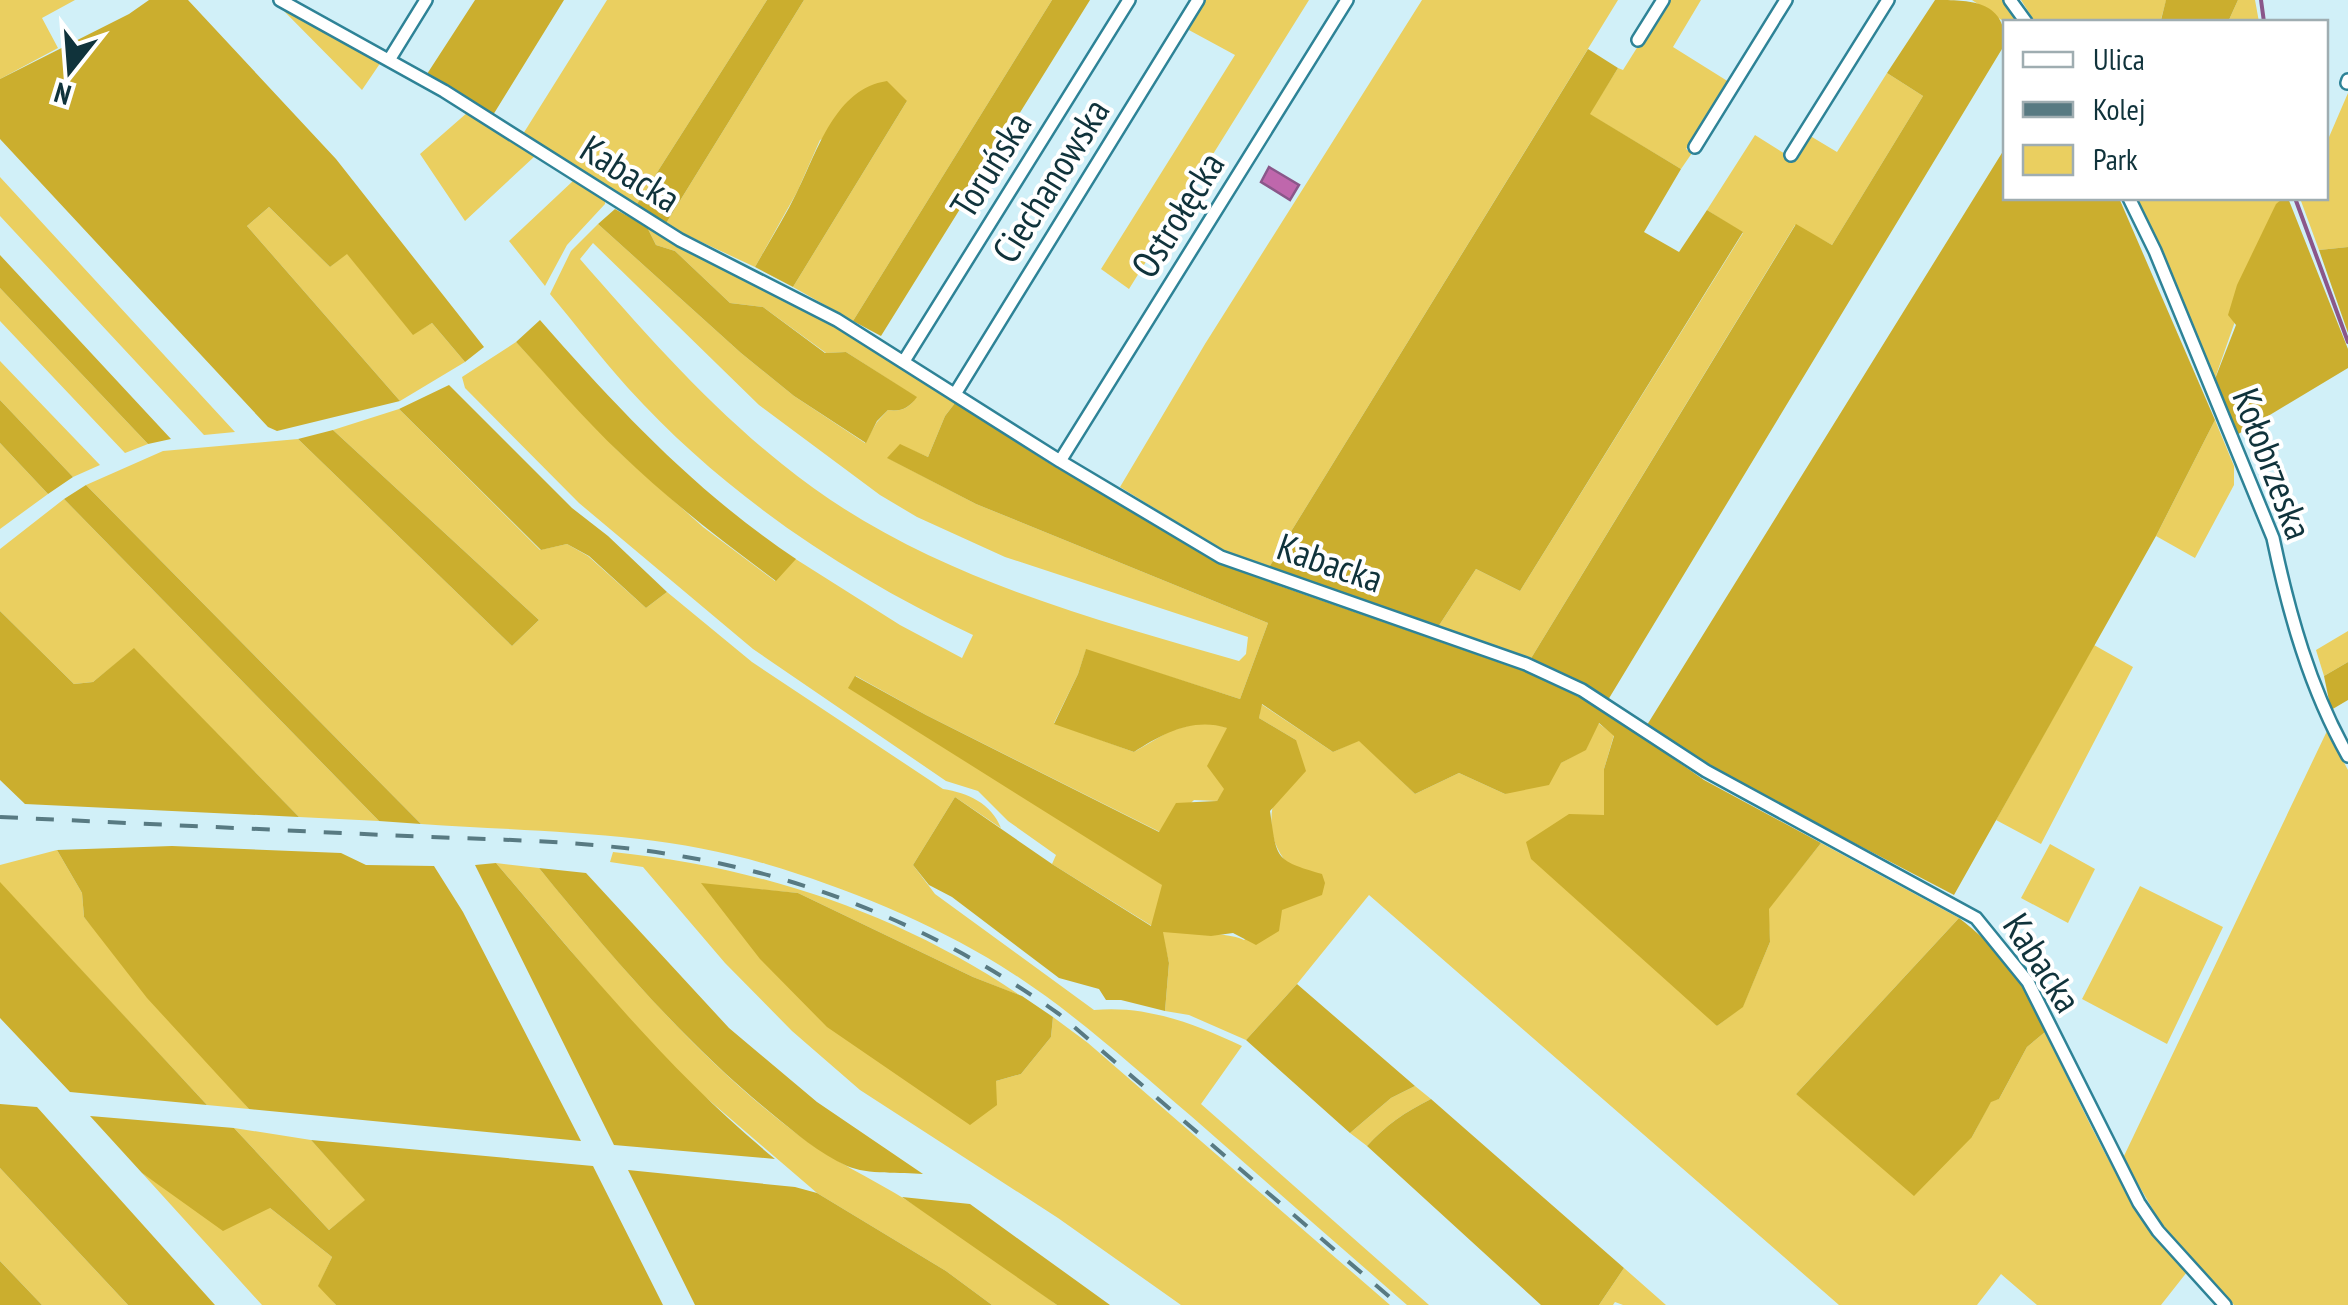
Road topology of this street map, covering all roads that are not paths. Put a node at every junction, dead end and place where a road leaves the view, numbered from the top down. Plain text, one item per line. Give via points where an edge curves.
1 (280, 0) edge
2 (426, 0) edge
3 (1129, 0) edge
4 (1198, 0) edge
5 (1347, 0) edge
6 (1662, 0) edge
7 (1786, 0) edge
8 (1888, 0) edge
9 (1638, 40) dead end
10 (389, 60) junction
11 (1696, 147) dead end
12 (1791, 155) dead end
13 (2130, 200) edge
14 (904, 361) junction
15 (955, 394) junction
16 (1060, 460) junction
17 (2348, 756) edge
18 (2225, 1305) edge

1 - 10 street, Kabacka
2 - 10 street
3 - 14 street, Toruńska
4 - 15 street, Ciechanowska
5 - 16 street, Ostrołęcka
6 - 9 street
7 - 11 street
8 - 12 street
10 - 14 street, Kabacka via 680,240
13 - 17 street, Kołobrzeska via 2273,538 2304,656
14 - 15 street, Kabacka
15 - 16 street, Kabacka
16 - 18 street, Kabacka via 1221,557 1526,664 1582,690 1706,770 1976,918 2028,982 2138,1202

